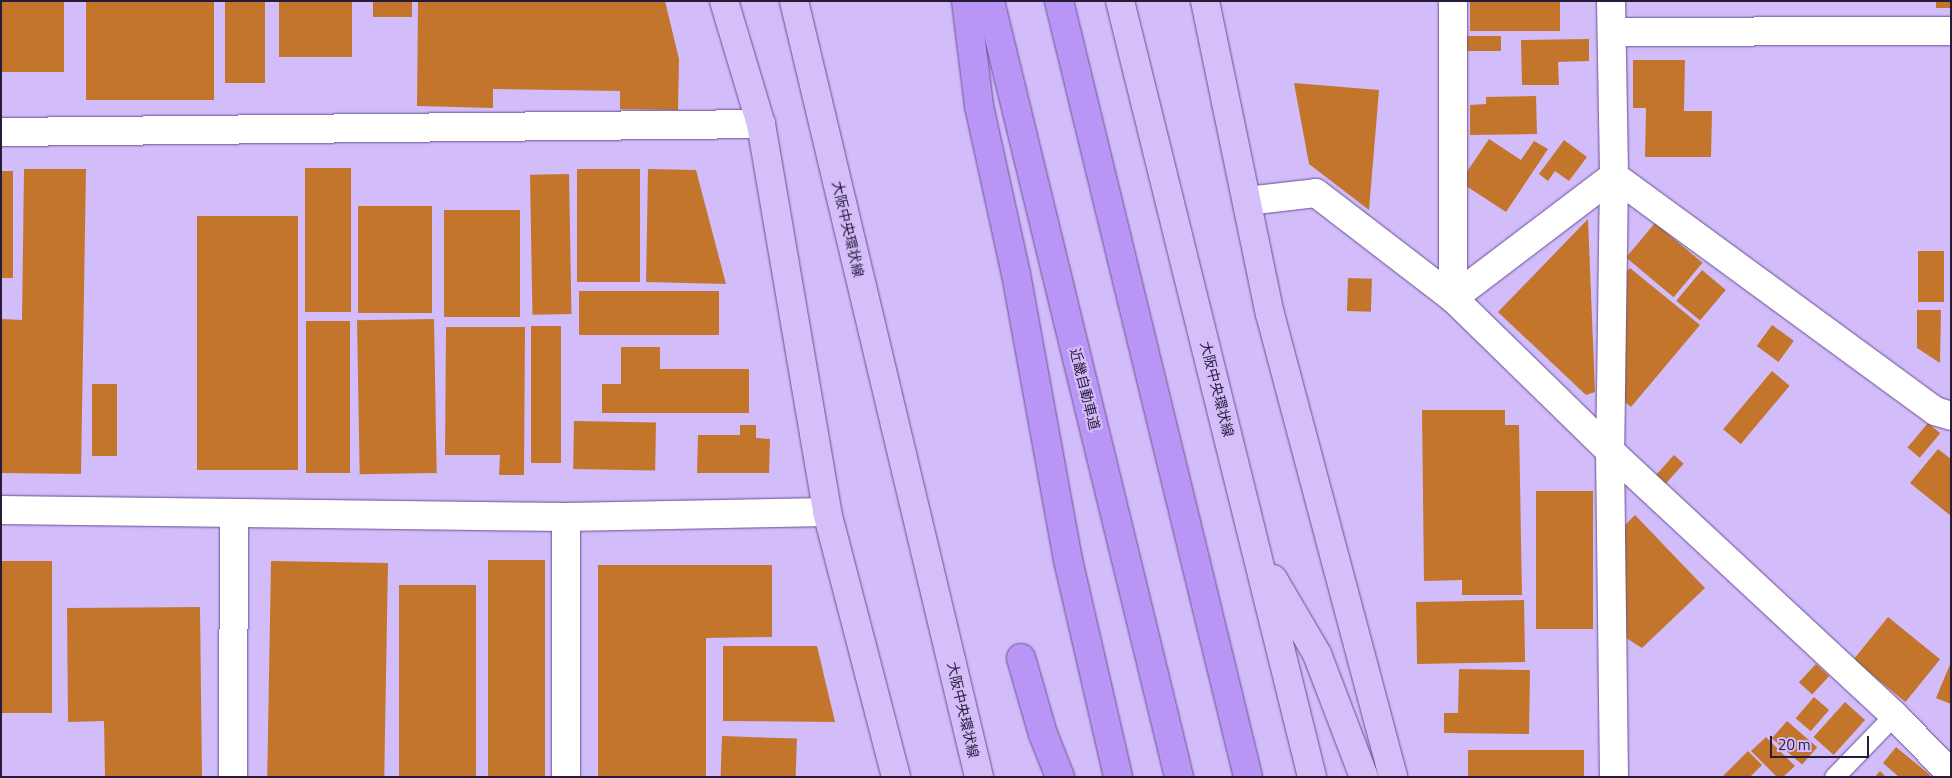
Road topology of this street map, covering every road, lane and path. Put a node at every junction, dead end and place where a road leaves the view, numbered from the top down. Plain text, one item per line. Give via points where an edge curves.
1 (724, 1) edge
2 (794, 1) edge
3 (966, 1) edge
4 (990, 1) edge
5 (1059, 1) edge
6 (1120, 1) edge
7 (1205, 1) edge
8 (1453, 1) edge
9 (1611, 1) edge
10 (1612, 32) junction
11 (1951, 32) edge
12 (761, 124) junction
13 (1, 132) edge
14 (1614, 176) junction
15 (1247, 201) junction
16 (1452, 298) junction
17 (1951, 416) edge
18 (1610, 451) junction
19 (1, 510) edge
20 (827, 512) junction
21 (234, 513) junction
22 (566, 517) junction
23 (1258, 554) junction
24 (1020, 658) dead end
25 (1894, 715) junction
26 (1951, 774) edge
27 (233, 777) edge
28 (566, 777) edge
29 (896, 777) edge
30 (979, 777) edge
31 (1060, 777) edge
32 (1118, 777) edge
33 (1178, 777) edge
34 (1248, 777) edge
35 (1312, 777) edge
36 (1364, 777) edge
37 (1393, 777) edge
38 (1614, 777) edge
39 (1834, 777) edge

1 - 12 main road
2 - 30 main road, 大阪中央環状線
3 - 32 highway via 979,106 1016,274 1068,560
4 - 33 highway, 近畿自動車道
5 - 34 highway
6 - 23 main road, 大阪中央環状線
7 - 15 main road
8 - 16 street
9 - 10 street
10 - 11 street
10 - 14 street
12 - 13 street
12 - 20 main road
14 - 16 street
14 - 17 street via 1935,411
14 - 18 street
15 - 16 street via 1316,193
15 - 37 main road via 1270,314
16 - 18 street
18 - 25 street
18 - 38 street
19 - 21 street
20 - 22 street
20 - 29 main road
21 - 22 street
21 - 27 street
22 - 28 street
23 - 35 main road, 大阪中央環状線
23 - 36 main road via 1317,654
24 - 31 highway
25 - 26 street
25 - 39 lane

